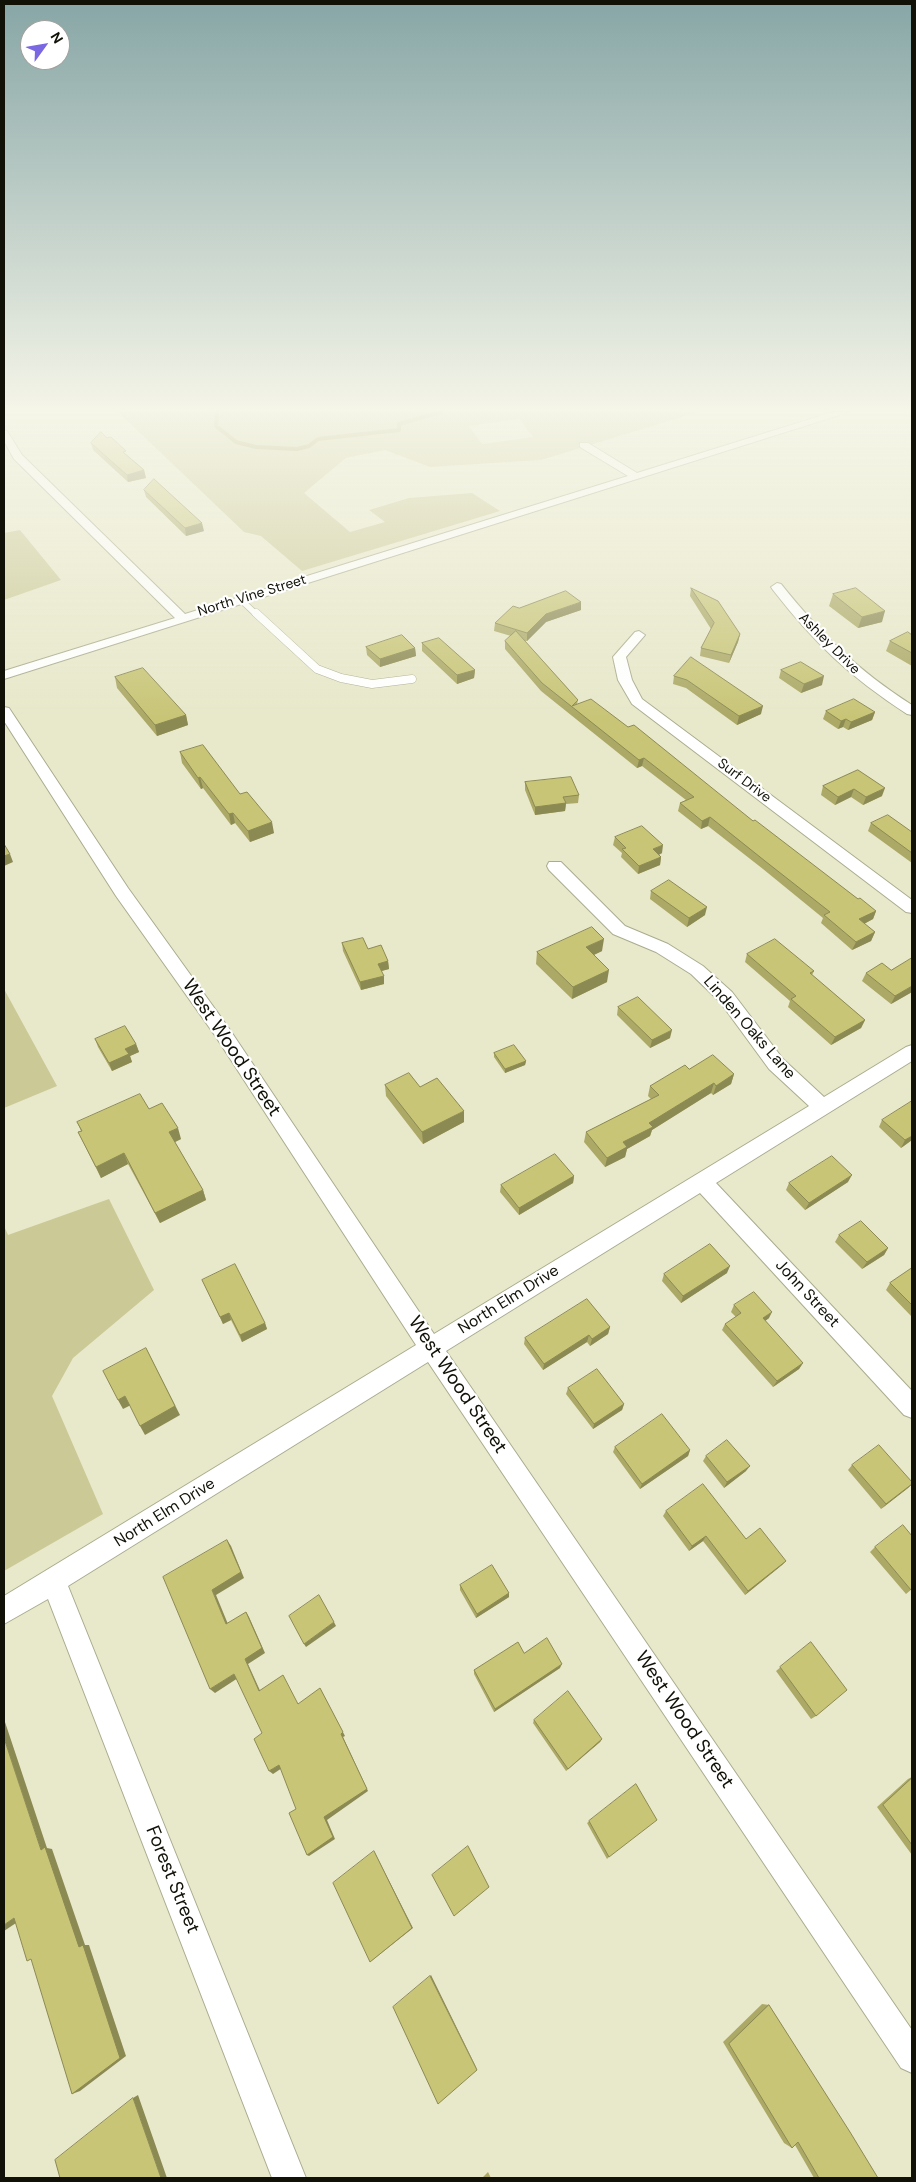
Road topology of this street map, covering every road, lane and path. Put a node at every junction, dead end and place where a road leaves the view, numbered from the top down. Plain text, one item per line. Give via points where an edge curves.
1 (76, 514) edge
2 (518, 514) edge
3 (777, 587) dead end
4 (241, 600) junction
5 (182, 618) junction
6 (639, 635) dead end
7 (4, 675) edge
8 (412, 679) dead end
9 (4, 711) edge
10 (912, 711) edge
11 (555, 866) dead end
12 (912, 908) edge
13 (912, 1052) edge
14 (822, 1106) junction
15 (702, 1181) junction
16 (431, 1348) junction
17 (912, 1407) edge
18 (54, 1582) junction
19 (4, 1612) edge
20 (912, 2056) edge
21 (289, 2178) edge

1 - 5 street
2 - 4 street, North Vine Street
3 - 10 street, Ashley Drive via 812,631 840,659
4 - 5 street, North Vine Street
4 - 8 lane via 317,669 372,684
5 - 7 street, North Vine Street
6 - 12 street, Surf Drive via 619,657 624,680 637,701
9 - 16 street, West Wood Street via 122,892 222,1032
11 - 14 street, Linden Oaks Lane via 619,930 662,948 697,970 726,997 776,1064
13 - 14 street, North Elm Drive
14 - 15 street, North Elm Drive
15 - 16 street, North Elm Drive
15 - 17 street, John Street
16 - 18 street, North Elm Drive
16 - 20 street, West Wood Street
18 - 19 street, North Elm Drive
18 - 21 street, Forest Street

